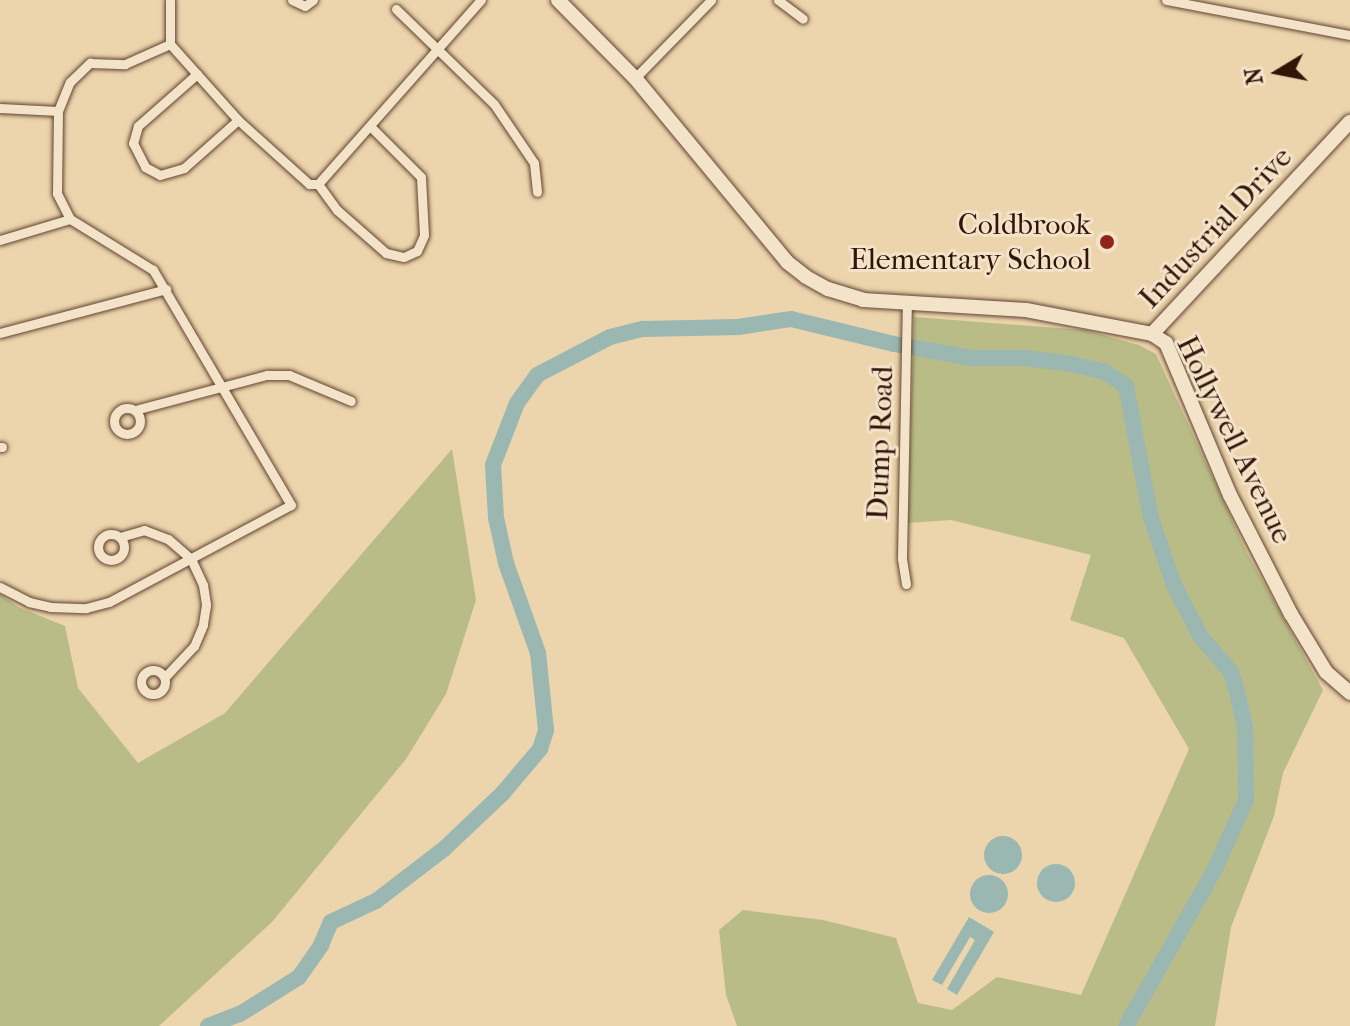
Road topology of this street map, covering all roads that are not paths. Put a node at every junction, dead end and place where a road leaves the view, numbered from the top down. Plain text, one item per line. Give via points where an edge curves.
1 (170, 0) edge
2 (292, 0) edge
3 (481, 0) edge
4 (558, 0) edge
5 (711, 0) edge
6 (778, 0) edge
7 (1166, 0) edge
8 (309, 3) edge
9 (396, 9) dead end
10 (803, 19) dead end
11 (1350, 35) edge
12 (170, 44) junction
13 (439, 48) junction
14 (197, 74) junction
15 (635, 78) junction
16 (0, 108) edge
17 (58, 111) junction
18 (238, 120) junction
19 (1350, 122) edge
20 (370, 126) junction
21 (314, 184) junction
22 (537, 192) dead end
23 (70, 219) junction
24 (0, 240) edge
25 (166, 289) junction
26 (907, 311) junction
27 (0, 333) edge
28 (1152, 334) junction
29 (222, 387) junction
30 (351, 401) dead end
31 (135, 410) dead end
32 (120, 537) dead end
33 (191, 559) junction
34 (906, 584) dead end
35 (0, 587) edge
36 (165, 677) dead end
37 (1350, 693) edge

1 - 12 street
2 - 8 street
3 - 13 street
4 - 15 street, Hollywell Avenue
5 - 15 street
6 - 10 street
7 - 11 street
9 - 13 street
12 - 14 street
12 - 17 street via 125,64 90,63 63,94
13 - 20 street
13 - 22 street via 513,130 534,163
14 - 18 street
14 - 18 street via 138,126 133,143 145,167 160,175 184,168
15 - 26 street, Hollywell Avenue via 787,262 828,289
16 - 17 street
17 - 23 street via 56,183
18 - 21 street
19 - 28 street, Industrial Drive
20 - 21 street
20 - 21 street via 421,177 424,235 417,251 404,257 386,253
23 - 24 street
23 - 25 street via 153,270
25 - 27 street
25 - 29 street
26 - 28 street, Hollywell Avenue via 1026,310
26 - 34 street, Dump Road via 902,558
28 - 37 street, Hollywell Avenue via 1166,343 1230,495 1291,615 1326,672
29 - 30 street via 289,375
29 - 31 street
29 - 33 street via 291,505
32 - 33 street via 144,530 168,539
33 - 35 street via 128,594 86,608 40,605
33 - 36 street via 203,585 203,625 194,646

